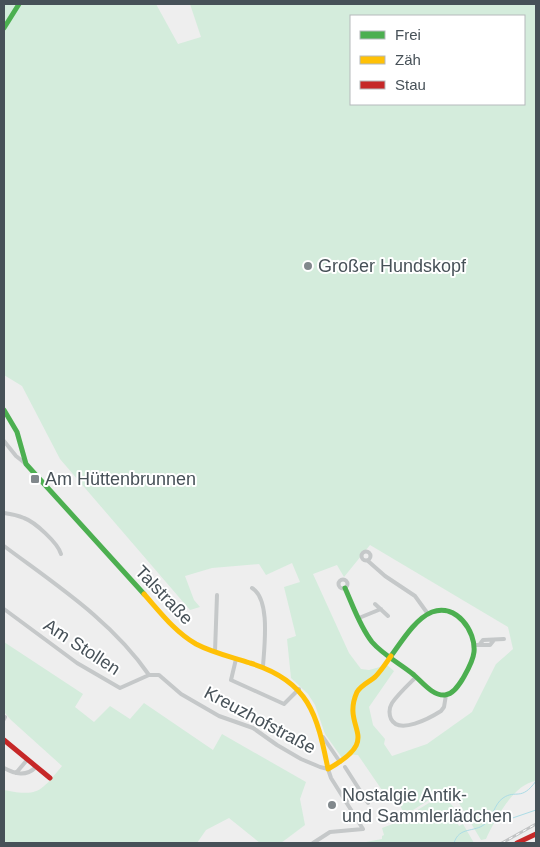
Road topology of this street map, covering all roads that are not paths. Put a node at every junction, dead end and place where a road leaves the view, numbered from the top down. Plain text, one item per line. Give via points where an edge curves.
1 (19, 4) edge
2 (4, 28) edge
3 (4, 410) edge
4 (4, 441) edge
5 (26, 464) junction
6 (4, 513) edge
7 (4, 546) edge
8 (61, 554) dead end
9 (368, 560) dead end
10 (252, 588) dead end
11 (345, 588) dead end
12 (217, 595) dead end
13 (374, 604) dead end
14 (4, 609) edge
15 (381, 609) junction
16 (428, 614) junction
17 (388, 616) dead end
18 (359, 618) junction
19 (504, 639) dead end
20 (477, 644) junction
21 (215, 652) junction
22 (391, 656) junction
23 (236, 658) junction
24 (263, 668) junction
25 (150, 675) junction
26 (416, 677) junction
27 (298, 689) junction
28 (446, 695) junction
29 (320, 734) junction
30 (4, 740) edge
31 (27, 760) junction
32 (340, 762) junction
33 (36, 767) junction
34 (345, 767) dead end
35 (4, 768) edge
36 (328, 769) junction
37 (16, 773) junction
38 (50, 778) dead end
39 (361, 792) junction
40 (346, 801) junction
41 (368, 802) dead end
42 (536, 834) edge
43 (313, 843) edge
44 (518, 843) edge

1 - 2 street
3 - 5 street, Talstraße via 16,432
4 - 5 street, Talstraße
5 - 21 street, Talstraße via 178,632
6 - 8 street via 25,518 34,524
7 - 25 street via 106,624
9 - 16 street via 384,576 415,596
10 - 24 street via 260,594 264,613
11 - 18 street
12 - 21 street
13 - 15 street
14 - 25 street, Am Stollen via 77,663 120,688
15 - 17 street
15 - 18 street
16 - 20 street via 438,610 458,617
16 - 22 street
18 - 22 street via 373,643
19 - 20 street via 483,640
20 - 28 street via 457,688
21 - 23 street, Talstraße
22 - 26 street
22 - 32 street via 376,677 357,691 354,710 359,741 353,752
23 - 24 street, Talstraße
23 - 27 street via 231,680 284,704
24 - 27 street, Talstraße via 287,678
25 - 36 street, Kreuzhofstraße via 159,675 181,694 219,716 253,728 301,759
26 - 28 street via 432,691
26 - 28 street via 391,704 390,714 397,725 411,725 441,711
27 - 29 street, Talstraße via 313,713
29 - 32 street, Talstraße
29 - 36 street, Talstraße
30 - 31 street
31 - 33 street
31 - 37 street
32 - 36 street
33 - 37 street via 25,774
33 - 38 street
34 - 39 street
35 - 37 street
36 - 40 street, Kreuzhofstraße
39 - 40 street
39 - 41 street
40 - 43 street, Kreuzhofstraße via 363,829 330,832
42 - 44 street

